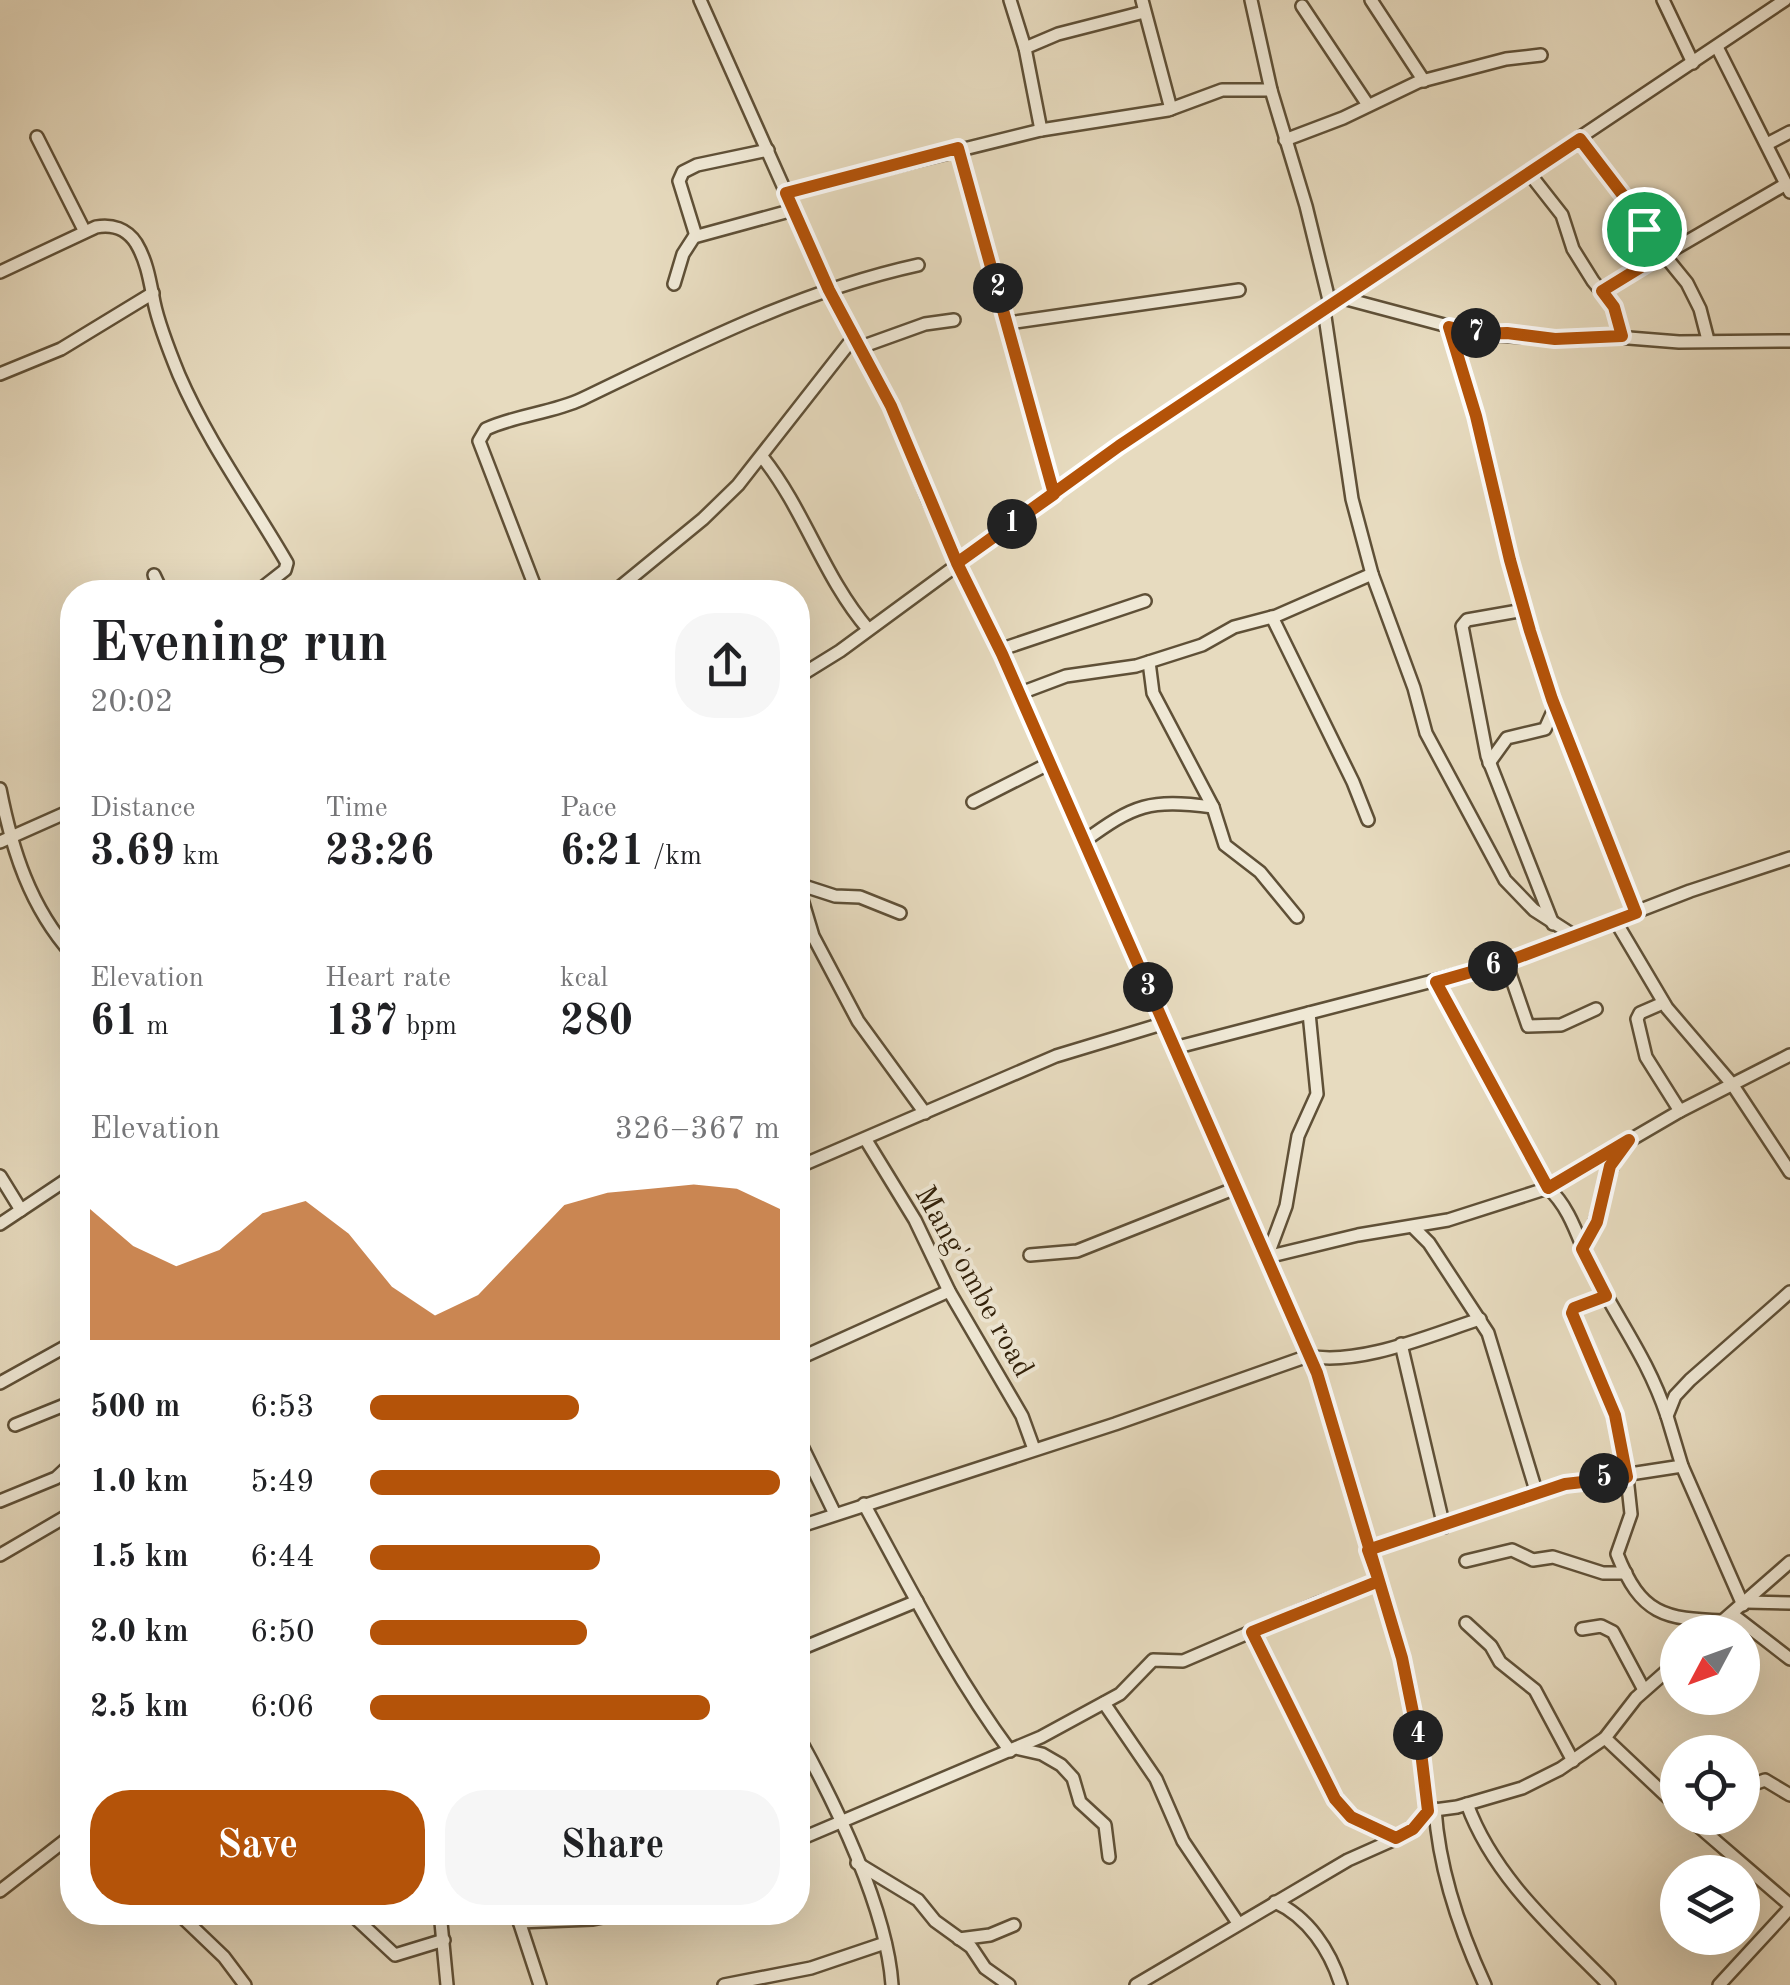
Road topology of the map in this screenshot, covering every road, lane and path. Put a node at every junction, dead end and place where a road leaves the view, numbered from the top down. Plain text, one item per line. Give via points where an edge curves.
1 (718, 0) edge
2 (1010, 0) edge
3 (1252, 0) edge
4 (1372, 0) edge
5 (1663, 0) edge
6 (1784, 0) edge
7 (701, 3) edge
8 (1143, 6) edge
9 (1302, 6) dead end
10 (1717, 47) junction
11 (1025, 48) junction
12 (1541, 55) dead end
13 (1694, 63) junction
14 (1424, 80) junction
15 (1271, 90) junction
16 (1368, 105) junction
17 (1171, 109) junction
18 (1041, 130) junction
19 (1790, 132) edge
20 (37, 137) dead end
21 (1580, 139) junction
22 (1285, 140) junction
23 (1767, 144) junction
24 (958, 148) junction
25 (768, 150) junction
26 (1529, 173) junction
27 (1788, 188) edge
28 (786, 193) junction
29 (793, 210) junction
30 (84, 230) junction
31 (696, 236) junction
32 (1664, 253) junction
33 (918, 265) dead end
34 (0, 272) edge
35 (674, 284) dead end
36 (829, 290) junction
37 (1239, 290) dead end
38 (1602, 291) junction
39 (153, 293) junction
40 (1331, 304) junction
41 (954, 320) dead end
42 (1008, 323) junction
43 (1449, 327) junction
44 (1622, 336) junction
45 (1708, 340) junction
46 (858, 342) junction
47 (1790, 342) edge
48 (0, 374) edge
49 (763, 458) junction
50 (1054, 494) junction
51 (957, 563) junction
52 (1372, 574) junction
53 (154, 575) dead end
54 (156, 580) edge
55 (272, 580) edge
56 (531, 580) edge
57 (629, 580) edge
58 (1145, 601) dead end
59 (1524, 610) junction
60 (1272, 618) junction
61 (868, 629) junction
62 (1000, 650) junction
63 (1149, 662) junction
64 (810, 670) edge
65 (1018, 694) junction
66 (1555, 707) junction
67 (1490, 763) junction
68 (1048, 764) junction
69 (0, 790) edge
70 (973, 802) dead end
71 (1213, 807) junction
72 (60, 815) edge
73 (1368, 820) dead end
74 (5, 840) edge
75 (1083, 842) junction
76 (1790, 858) edge
77 (810, 888) edge
78 (900, 913) dead end
79 (1636, 913) junction
80 (1297, 917) dead end
81 (1616, 922) junction
82 (1553, 924) junction
83 (810, 926) edge
84 (1576, 938) junction
85 (60, 939) edge
86 (1506, 962) junction
87 (1436, 982) junction
88 (1664, 1004) junction
89 (1596, 1009) dead end
90 (1309, 1013) junction
91 (1165, 1024) junction
92 (1174, 1048) junction
93 (1790, 1055) edge
94 (1732, 1084) junction
95 (1680, 1111) junction
96 (924, 1113) junction
97 (866, 1140) junction
98 (1629, 1140) junction
99 (810, 1162) edge
100 (1790, 1172) edge
101 (0, 1176) edge
102 (60, 1184) edge
103 (1236, 1188) junction
104 (1548, 1188) junction
105 (21, 1210) junction
106 (0, 1224) edge
107 (1414, 1228) junction
108 (1582, 1249) junction
109 (1030, 1255) dead end
110 (1268, 1258) junction
111 (950, 1291) junction
112 (1790, 1292) edge
113 (1606, 1296) junction
114 (1480, 1320) junction
115 (1400, 1344) junction
116 (60, 1350) edge
117 (810, 1354) edge
118 (1308, 1356) junction
119 (0, 1383) edge
120 (60, 1407) edge
121 (1667, 1416) junction
122 (16, 1425) dead end
123 (1034, 1449) junction
124 (810, 1463) edge
125 (1682, 1466) junction
126 (60, 1474) edge
127 (1627, 1477) junction
128 (1537, 1494) junction
129 (0, 1501) edge
130 (864, 1504) junction
131 (835, 1514) junction
132 (60, 1520) edge
133 (810, 1523) edge
134 (1444, 1526) junction
135 (1368, 1550) junction
136 (0, 1555) edge
137 (1466, 1562) dead end
138 (1790, 1562) edge
139 (1626, 1573) junction
140 (1379, 1581) junction
141 (917, 1601) junction
142 (1744, 1603) junction
143 (1790, 1603) edge
144 (1666, 1615) edge
145 (1730, 1615) edge
146 (1466, 1623) dead end
147 (1582, 1628) dead end
148 (1252, 1632) junction
149 (1760, 1639) edge
150 (810, 1645) edge
151 (1790, 1659) edge
152 (1660, 1676) edge
153 (1644, 1690) junction
154 (1104, 1703) junction
155 (1604, 1738) junction
156 (1013, 1749) junction
157 (810, 1759) edge
158 (1573, 1760) junction
159 (1760, 1782) edge
160 (1660, 1790) edge
161 (1790, 1795) edge
162 (1467, 1804) junction
163 (1432, 1810) junction
164 (841, 1820) junction
165 (810, 1834) edge
166 (1708, 1835) edge
167 (1396, 1838) junction
168 (60, 1844) edge
169 (1109, 1857) dead end
170 (857, 1863) junction
171 (0, 1891) edge
172 (1275, 1902) junction
173 (1790, 1907) edge
174 (1238, 1922) junction
175 (191, 1925) edge
176 (363, 1925) edge
177 (442, 1925) edge
178 (521, 1925) edge
179 (1014, 1925) dead end
180 (959, 1939) junction
181 (444, 1940) junction
182 (885, 1943) junction
183 (245, 1985) edge
184 (447, 1985) edge
185 (540, 1985) edge
186 (724, 1985) edge
187 (892, 1985) edge
188 (1010, 1985) edge
189 (1136, 1985) edge
190 (1341, 1985) edge
191 (1486, 1985) edge
192 (1609, 1985) edge
193 (1719, 1985) edge

1 - 7 street
2 - 11 street
3 - 15 street
4 - 14 street
5 - 13 street
6 - 10 street
7 - 25 street
8 - 11 street
8 - 17 street
9 - 16 street
10 - 13 street
10 - 23 street
11 - 18 street
12 - 14 street
13 - 21 street
14 - 16 street
15 - 17 street via 1222,90
15 - 22 street
16 - 22 street
17 - 18 street
18 - 24 street
19 - 23 street
20 - 30 street
21 - 26 street
21 - 32 street
22 - 40 street
23 - 27 street
24 - 28 street
24 - 42 street
25 - 28 street
25 - 31 street via 683,172 679,181
26 - 38 street via 1561,213 1570,244
26 - 40 street
27 - 32 street
28 - 29 street
29 - 31 street
29 - 36 street
30 - 34 street
30 - 39 street via 108,225 125,231 145,263
31 - 35 street via 684,250
32 - 38 street
32 - 45 street via 1695,297
33 - 36 street
36 - 46 street
36 - 56 street via 580,400 481,434
37 - 42 street
38 - 44 street
39 - 48 street via 62,349
39 - 55 street via 194,409 288,563
40 - 43 street
40 - 50 street
40 - 52 street via 1352,499
41 - 46 street
42 - 50 street
43 - 44 street via 1555,339
43 - 59 street
44 - 45 street
45 - 47 street
46 - 49 street
46 - 51 street
49 - 57 street via 718,506
49 - 61 street via 802,514 848,606
50 - 51 street
51 - 61 street
51 - 62 street
52 - 60 street
52 - 82 street via 1431,742 1504,880
53 - 54 street
58 - 62 street
59 - 66 street
59 - 67 street via 1462,624
60 - 63 street
60 - 73 street
61 - 64 street
62 - 65 street
63 - 65 street via 1066,676
63 - 71 street via 1153,694
65 - 68 street
66 - 67 street via 1545,729 1507,738
66 - 79 street
67 - 82 street
68 - 70 street
68 - 75 street
69 - 74 street
71 - 75 street via 1150,804 1118,816
71 - 80 street via 1228,849 1260,872
72 - 74 street
74 - 85 street
75 - 91 street
76 - 79 street
77 - 78 street
79 - 81 street
81 - 84 street
81 - 88 street
82 - 84 street
83 - 96 street via 849,1005
84 - 86 street
86 - 87 street
86 - 89 street via 1528,1026 1561,1025
87 - 90 street
87 - 104 street
88 - 94 street
88 - 95 street via 1636,1019 1646,1057
90 - 92 street
90 - 110 street via 1317,1094 1298,1136 1286,1206
91 - 92 street
91 - 96 street via 1056,1056
92 - 103 street
93 - 94 street
94 - 95 street
94 - 100 street
95 - 98 street
96 - 97 street
97 - 99 street
97 - 111 street, Mang'ombe road
98 - 104 street
98 - 108 street via 1610,1166 1597,1222
101 - 105 street
102 - 105 street
103 - 109 street via 1076,1251
103 - 110 street
104 - 107 street
104 - 108 street via 1564,1206
105 - 106 street
107 - 110 street
107 - 114 street
108 - 113 street
110 - 118 street
111 - 117 street
111 - 123 street, Mang'ombe road
112 - 121 street via 1690,1380
113 - 121 street via 1647,1363
113 - 127 street via 1572,1313 1615,1415
114 - 115 street
114 - 128 street
115 - 118 street via 1334,1359
115 - 134 street
116 - 119 street
118 - 123 street
118 - 135 street
120 - 122 street
121 - 125 street
123 - 130 street
124 - 131 street
125 - 127 street
125 - 142 street
126 - 129 street
127 - 128 street via 1582,1480
127 - 139 street via 1631,1514 1618,1554
128 - 134 street
130 - 131 street
130 - 141 street
131 - 133 street
132 - 136 street
134 - 135 street
135 - 140 street
137 - 139 street via 1512,1550 1534,1560 1553,1557
138 - 142 street
139 - 144 street via 1640,1596
140 - 148 street
140 - 163 street
141 - 150 street
141 - 156 street via 962,1684
142 - 143 street
142 - 145 street
146 - 158 street via 1535,1690
147 - 153 street via 1613,1632
148 - 154 street via 1184,1660 1153,1660
148 - 167 street via 1335,1799 1351,1817
149 - 151 street
152 - 153 street
153 - 155 street
154 - 156 street
154 - 174 street via 1156,1780 1182,1841
155 - 158 street
155 - 160 street
156 - 164 street
156 - 169 street via 1054,1759 1070,1774 1080,1802 1106,1826
157 - 164 street
158 - 162 street via 1522,1788
159 - 161 street
162 - 163 street
162 - 192 street via 1482,1842 1508,1878
163 - 167 street
163 - 191 street via 1458,1916
164 - 165 street
164 - 170 street
166 - 173 street
167 - 172 street
168 - 171 street
170 - 180 street via 918,1900
170 - 182 street
172 - 174 street
172 - 190 street via 1307,1924
173 - 193 street
174 - 189 street
175 - 183 street
176 - 181 street via 395,1955
177 - 181 street
178 - 185 street
179 - 180 street
180 - 188 street
181 - 184 street
182 - 186 street via 811,1968
182 - 187 street

